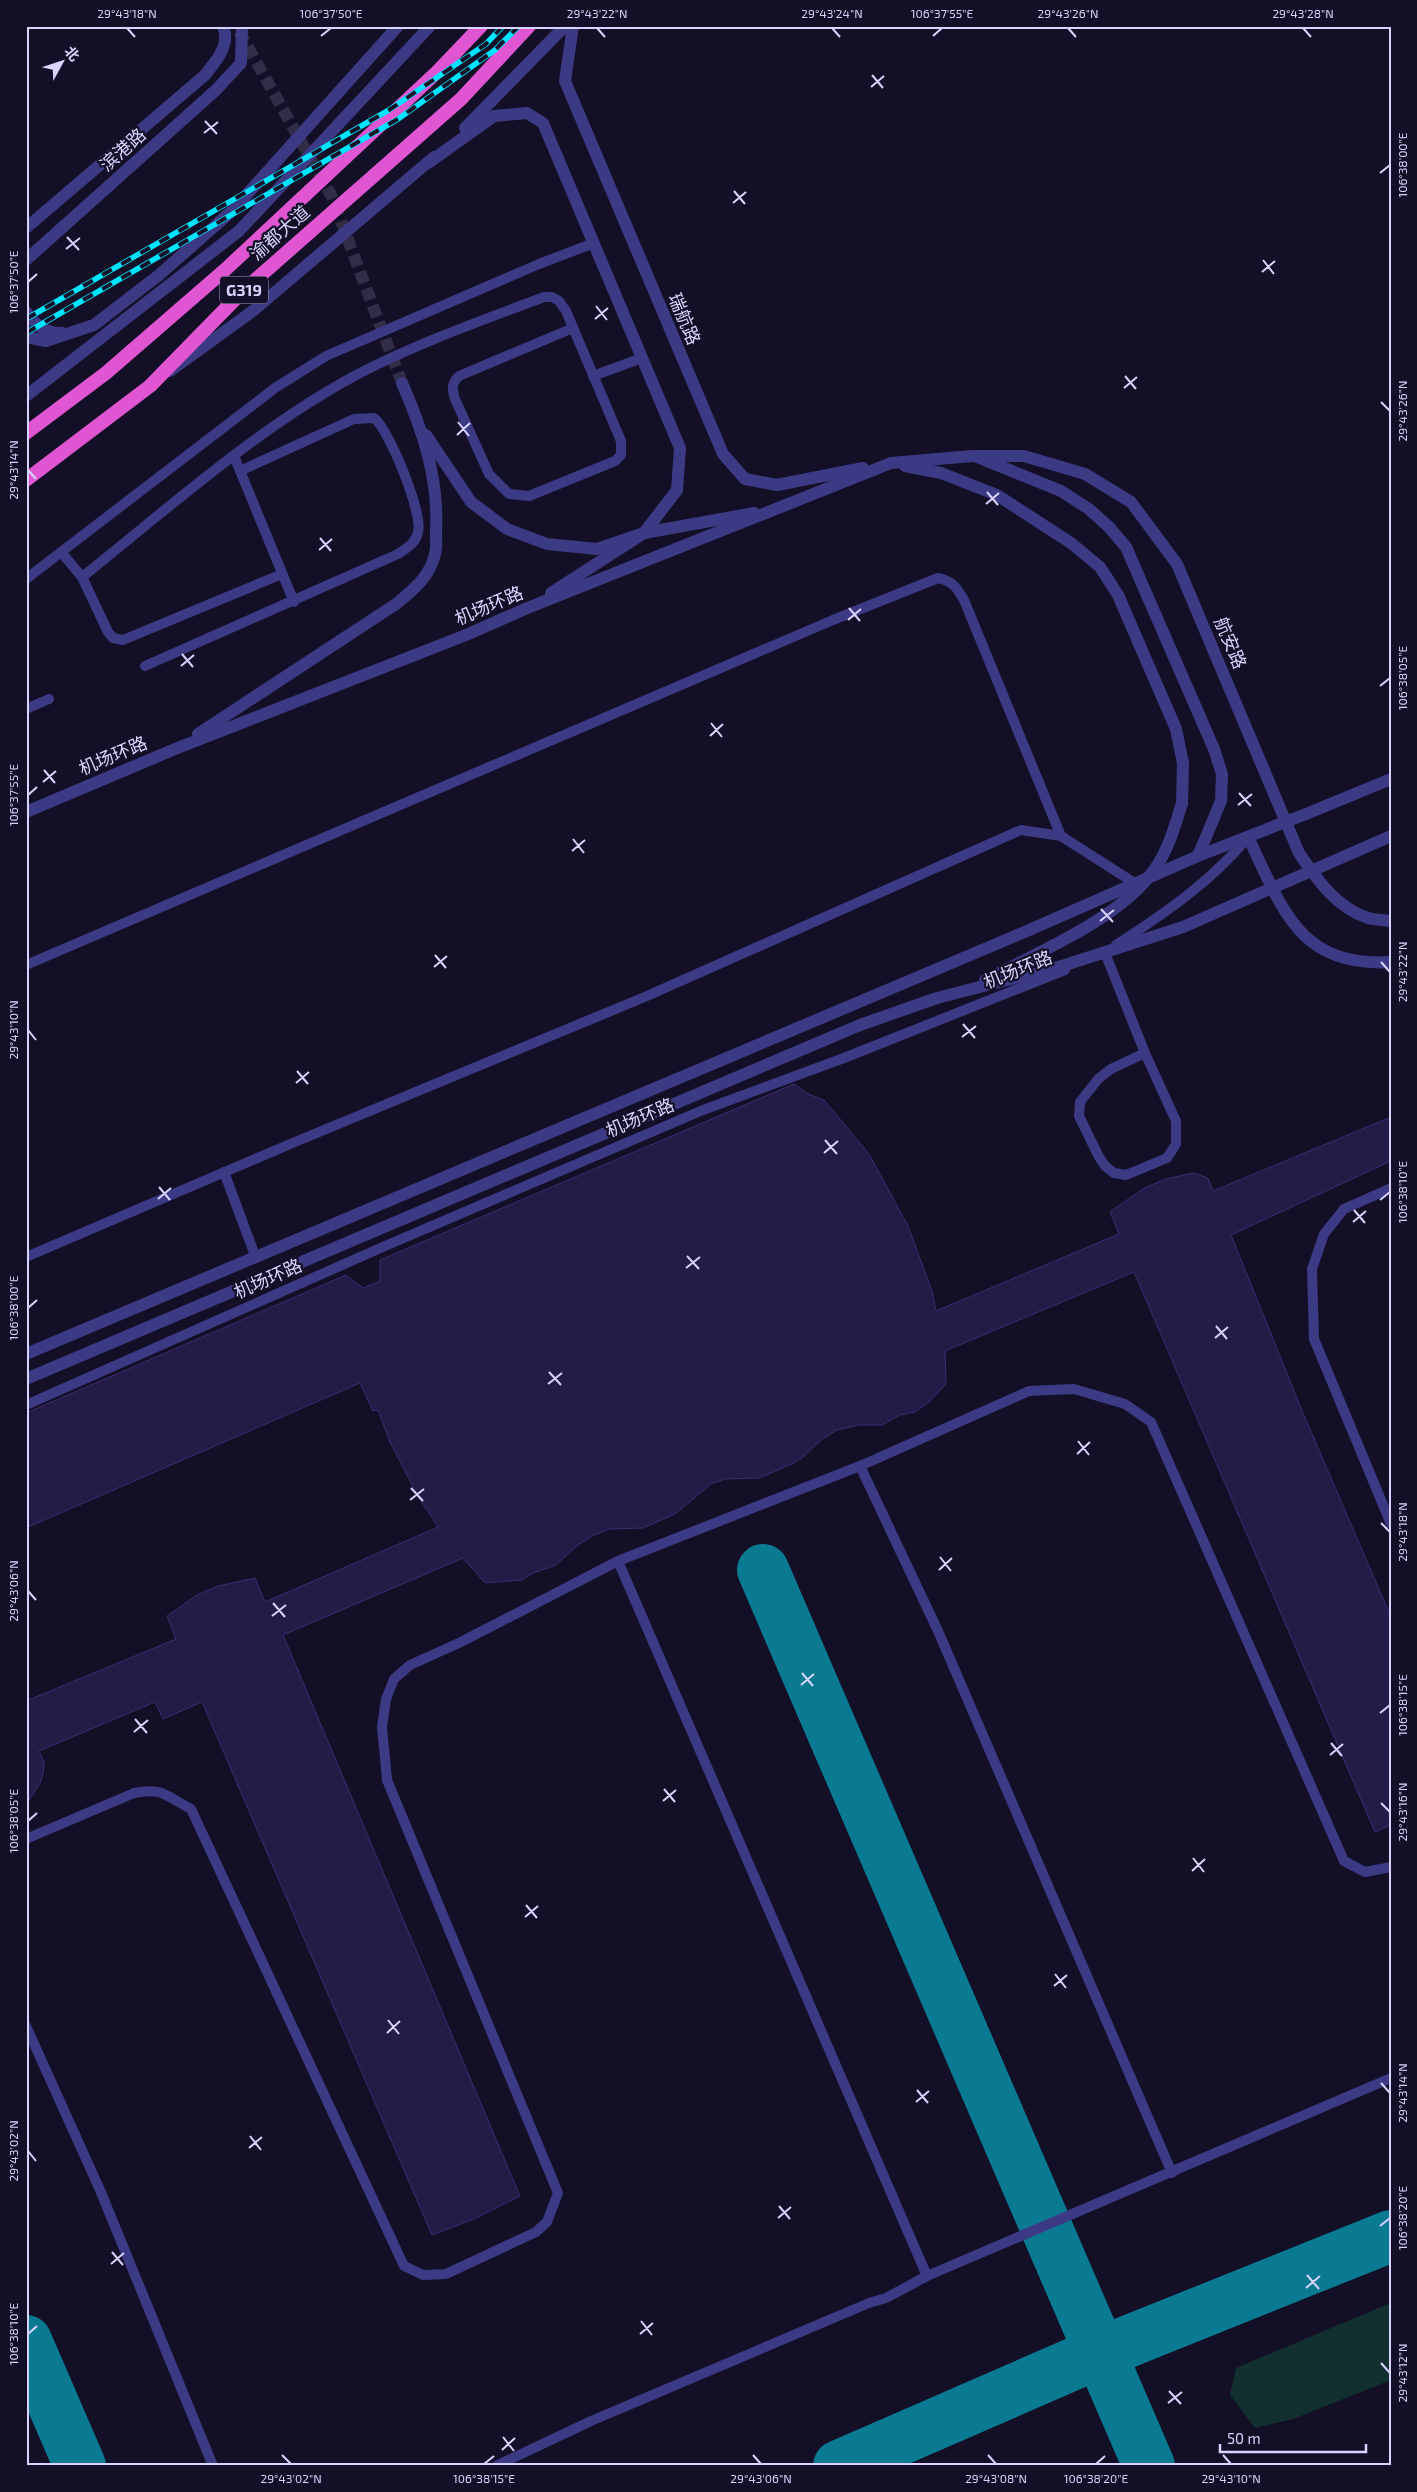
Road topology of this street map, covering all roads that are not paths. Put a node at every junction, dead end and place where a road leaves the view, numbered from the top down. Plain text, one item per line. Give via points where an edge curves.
1 (223, 26) edge
2 (242, 26) edge
3 (398, 26) edge
4 (430, 26) edge
5 (481, 26) edge
6 (529, 26) edge
7 (565, 26) edge
8 (573, 26) edge
9 (428, 163) junction
10 (26, 228) edge
11 (594, 243) junction
12 (26, 260) edge
13 (26, 312) edge
14 (573, 328) junction
15 (72, 333) junction
16 (26, 336) edge
17 (642, 358) junction
18 (593, 376) junction
19 (402, 383) tunnel mouth
20 (150, 386) junction
21 (26, 396) edge
22 (422, 429) junction
23 (26, 433) edge
24 (234, 456) junction
25 (972, 456) junction
26 (891, 463) junction
27 (240, 471) junction
28 (26, 480) edge
29 (785, 507) junction
30 (644, 533) junction
31 (61, 552) junction
32 (282, 574) junction
33 (82, 577) junction
34 (26, 579) edge
35 (294, 602) junction
36 (525, 609) junction
37 (145, 666) dead end
38 (48, 699) dead end
39 (26, 709) edge
40 (176, 749) junction
41 (1391, 780) edge
42 (26, 812) edge
43 (1061, 836) junction
44 (1391, 836) edge
45 (1248, 837) junction
46 (1198, 856) junction
47 (1136, 884) junction
48 (1391, 921) edge
49 (1105, 953) junction
50 (1391, 962) edge
51 (26, 965) edge
52 (965, 990) junction
53 (1145, 1053) junction
54 (224, 1172) junction
55 (1391, 1188) edge
56 (26, 1258) edge
57 (256, 1258) junction
58 (26, 1354) edge
59 (26, 1379) edge
60 (26, 1405) edge
61 (860, 1466) junction
62 (1391, 1524) edge
63 (618, 1561) junction
64 (26, 1839) edge
65 (1391, 1866) edge
66 (26, 2026) edge
67 (1391, 2078) edge
68 (1172, 2173) junction
69 (928, 2276) junction
70 (213, 2466) edge
71 (496, 2466) edge

1 - 10 street, 滨港路 via 226,34 221,54 205,75
2 - 12 street, 滨港路 via 241,63 216,90
3 - 15 street via 234,210 159,275 94,324
4 - 21 street via 239,231
5 - 23 highway, 渝都大道 via 437,72 226,269 106,373
6 - 20 highway, 渝都大道 / G319 via 461,99 244,290
7 - 9 street via 498,98
8 - 26 street, 瑞航路 via 565,81 724,454 744,479 777,485
9 - 11 street via 494,116 527,114 543,123
9 - 20 street via 254,310
11 - 17 street
11 - 31 lane via 326,356 275,388
13 - 15 street via 51,334
14 - 18 lane
14 - 18 lane via 459,376 453,383 458,406 488,474 499,486 517,496 529,496 615,461 621,455 621,441
14 - 24 lane via 559,300 552,296 544,297 424,343 362,372 314,400
15 - 16 street via 46,341
17 - 18 lane
17 - 30 street via 680,448 677,490
19 - 22 street
20 - 28 highway, 渝都大道 / G319
22 - 30 street via 471,502 507,528 547,544 597,549
22 - 40 street via 434,484 437,517 435,555 420,584 396,604
24 - 27 lane
24 - 33 lane
25 - 26 street, 机场环路
25 - 46 street via 1061,491 1089,509 1126,547 1214,748 1222,774 1221,801
25 - 48 street, 航安路 via 1024,456 1085,474 1131,502 1177,564 1299,853 1317,880 1336,900 1367,918
26 - 29 street, 机场环路
26 - 52 street, bridge via 941,473 997,495 1071,542 1100,566 1118,595 1176,729 1183,763 1182,803 1168,845 1154,871 1094,924
27 - 32 lane
27 - 35 lane via 354,419 374,418 384,430 415,503 419,528 410,546
29 - 30 street
29 - 36 street, 机场环路
30 - 36 street
31 - 33 lane
31 - 34 lane
32 - 33 lane via 123,640 108,632
32 - 35 lane
35 - 37 lane
36 - 40 street, 机场环路
38 - 39 lane
40 - 42 street, 机场环路
41 - 45 street, 机场环路, bridge
43 - 47 lane
43 - 51 lane via 964,600 948,580 938,578
43 - 54 lane via 1022,830 647,996
44 - 52 street, bridge via 1183,927 1065,965
45 - 46 street, 机场环路
45 - 49 lane, 机场环路 via 1228,861 1176,905
45 - 50 street via 1286,915 1304,937 1343,960 1367,964
46 - 47 street, 机场环路
47 - 57 street, 机场环路
49 - 53 lane
49 - 60 lane, 机场环路 via 844,1058 703,1110
52 - 59 street, 机场环路, bridge via 860,1025
53 - 53 lane via 1176,1121 1176,1144 1167,1158 1126,1175 1114,1173 1105,1166 1090,1139 1079,1116 1080,1102 1099,1078
54 - 56 lane
54 - 57 lane
55 - 62 lane via 1344,1209 1324,1234 1312,1269 1314,1339
57 - 58 street, 机场环路
61 - 63 lane
61 - 65 lane via 1029,1391 1074,1389 1125,1404 1151,1422 1344,1861 1365,1872
61 - 68 lane via 938,1631
63 - 64 lane via 410,1665 394,1680 386,1699 382,1727 387,1780 558,2193 547,2222 536,2232 446,2274 423,2275 404,2266 191,1809 163,1792 134,1793
63 - 69 lane
66 - 70 lane via 100,2190
67 - 68 lane
68 - 69 lane
69 - 71 lane via 886,2298 869,2302 591,2421

